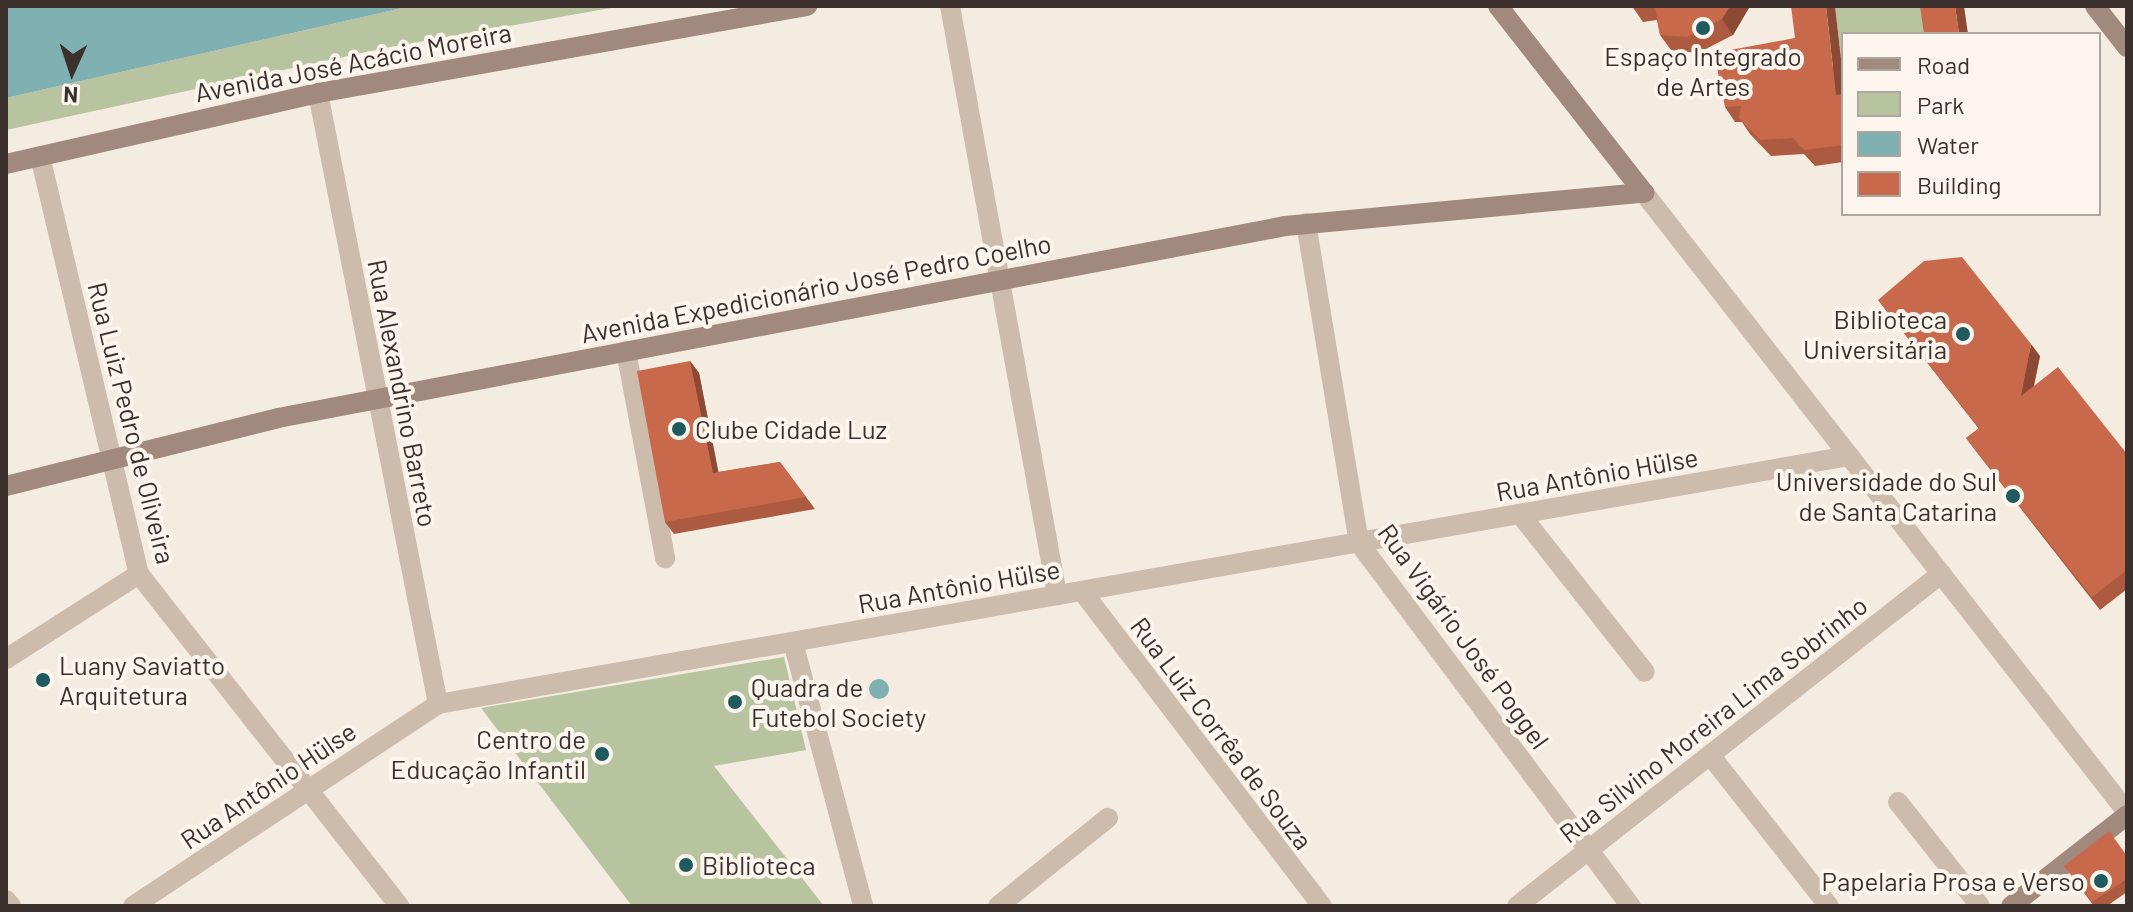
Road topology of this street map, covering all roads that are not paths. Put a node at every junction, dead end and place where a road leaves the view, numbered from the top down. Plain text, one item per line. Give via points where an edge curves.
1 (807, 6) edge
2 (950, 6) edge
3 (1498, 6) edge
4 (2095, 6) edge
5 (2127, 47) edge
6 (318, 93) junction
7 (40, 156) junction
8 (6, 164) edge
9 (1644, 193) junction
10 (1306, 223) junction
11 (1000, 279) junction
12 (626, 351) junction
13 (378, 398) junction
14 (1849, 456) junction
15 (112, 459) junction
16 (6, 486) edge
17 (1520, 514) junction
18 (1359, 543) junction
19 (665, 558) dead end
20 (139, 574) junction
21 (1941, 574) junction
22 (1082, 591) junction
23 (1057, 595) junction
24 (793, 642) junction
25 (6, 659) edge
26 (1645, 672) dead end
27 (438, 704) junction
28 (1710, 755) junction
29 (308, 790) junction
30 (1898, 802) dead end
31 (2127, 814) edge
32 (1108, 818) dead end
33 (1589, 850) junction
34 (6, 900) edge
35 (11, 906) edge
36 (133, 906) edge
37 (399, 906) edge
38 (863, 906) edge
39 (998, 906) edge
40 (1322, 906) edge
41 (1517, 906) edge
42 (1631, 906) edge
43 (1829, 906) edge
44 (1980, 906) edge
45 (2011, 906) edge

1 - 6 street, Avenida José Acácio Moreira
2 - 11 street
3 - 9 street
4 - 5 street
6 - 7 street, Avenida José Acácio Moreira
6 - 13 street, Rua Alexandrino Barreto
7 - 8 street, Avenida José Acácio Moreira
7 - 15 street, Rua Luiz Pedro de Oliveira
9 - 10 street, Avenida Expedicionário José Pedro Coelho
9 - 14 street
10 - 11 street, Avenida Expedicionário José Pedro Coelho
10 - 18 street, Rua Vigário José Poggel
11 - 12 street, Avenida Expedicionário José Pedro Coelho
11 - 23 street
12 - 13 street, Avenida Expedicionário José Pedro Coelho
12 - 19 street
13 - 15 street, Avenida Expedicionário José Pedro Coelho
13 - 27 street, Rua Alexandrino Barreto
14 - 17 street, Rua Antônio Hülse
14 - 21 street
15 - 16 street, Avenida Expedicionário José Pedro Coelho
15 - 20 street, Rua Luiz Pedro de Oliveira
17 - 18 street, Rua Antônio Hülse
17 - 26 street
18 - 22 street, Rua Antônio Hülse
18 - 33 street, Rua Vigário José Poggel
20 - 25 street
20 - 29 street, Rua Luiz Pedro de Oliveira
21 - 28 street, Rua Silvino Moreira Lima Sobrinho
21 - 31 street
22 - 23 street, Rua Antônio Hülse
22 - 40 street, Rua Luiz Corrêa de Souza
23 - 24 street, Rua Antônio Hülse
24 - 27 street, Rua Antônio Hülse
24 - 38 street
27 - 29 street, Rua Antônio Hülse
28 - 33 street, Rua Silvino Moreira Lima Sobrinho
28 - 43 street
29 - 36 street, Rua Antônio Hülse
29 - 37 street, Rua Luiz Pedro de Oliveira
30 - 44 street
31 - 45 street
32 - 39 street
33 - 41 street, Rua Silvino Moreira Lima Sobrinho
33 - 42 street, Rua Vigário José Poggel
34 - 35 street

